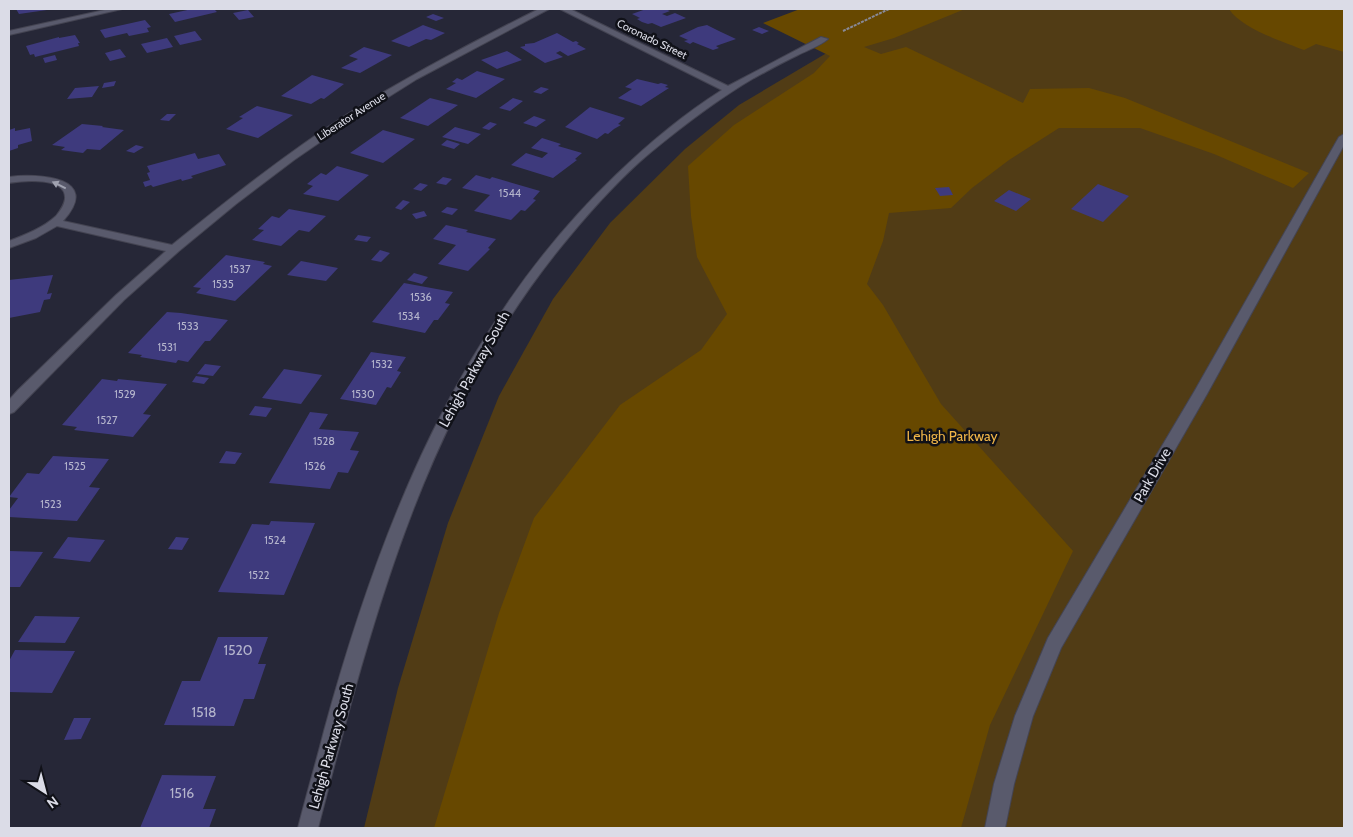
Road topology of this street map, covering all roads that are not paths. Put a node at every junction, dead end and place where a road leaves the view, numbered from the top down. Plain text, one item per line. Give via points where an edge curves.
1 (118, 9) edge
2 (545, 9) edge
3 (564, 9) edge
4 (9, 33) edge
5 (824, 39) road end
6 (729, 90) junction
7 (1344, 137) edge
8 (9, 180) edge
9 (55, 222) junction
10 (9, 245) edge
11 (174, 249) junction
12 (9, 409) edge
13 (308, 828) edge
14 (995, 828) edge

1 - 4 street
2 - 11 street, Liberator Avenue via 440,61 380,96 282,163
3 - 6 street, Coronado Street
5 - 6 street, Lehigh Parkway South
6 - 13 street, Lehigh Parkway South via 667,133 586,208 546,255 474,363 438,430 403,510 370,606
7 - 14 street, Park Drive via 1200,394 1054,644 1024,716
9 -> 8 street via 71,199 68,190 59,183 44,179
9 - 10 street via 35,235
9 - 11 street
11 - 12 street, Liberator Avenue via 97,319

